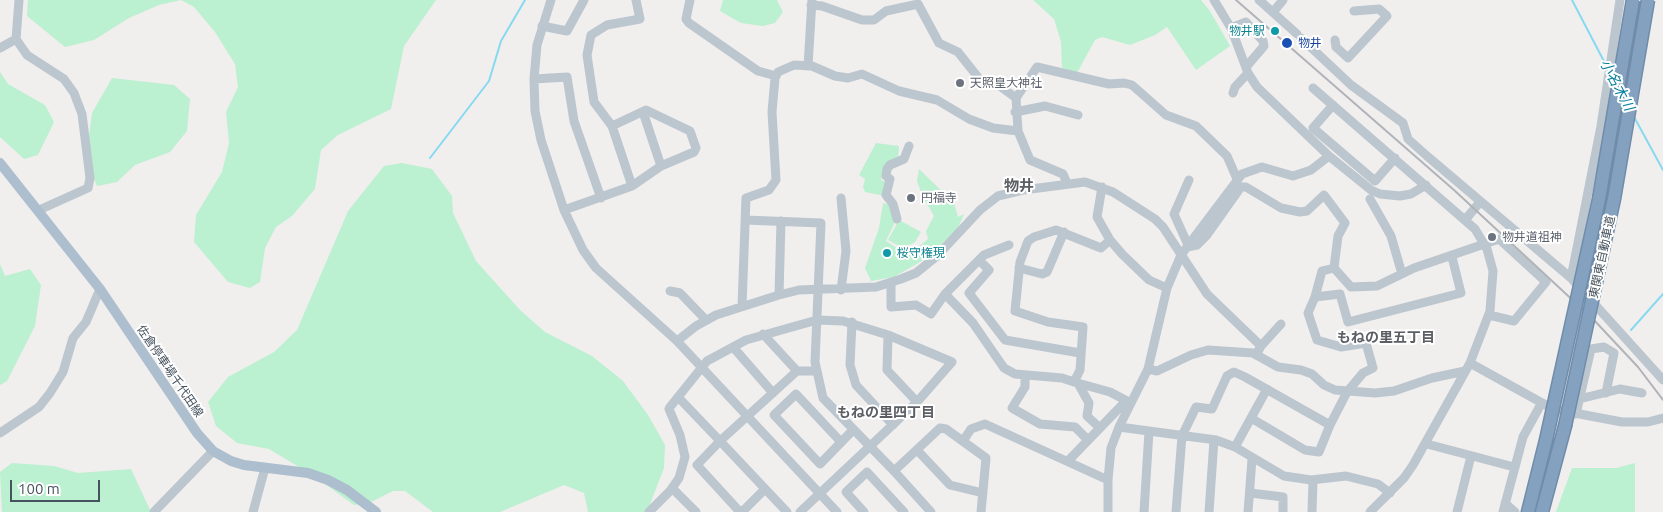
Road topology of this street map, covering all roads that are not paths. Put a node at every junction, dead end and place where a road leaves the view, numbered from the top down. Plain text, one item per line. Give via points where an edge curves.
1 (19, 0) edge
2 (551, 0) edge
3 (584, 0) edge
4 (636, 0) edge
5 (690, 0) edge
6 (1214, 0) edge
7 (1259, 0) edge
8 (1283, 0) edge
9 (1620, 0) edge
10 (1633, 0) edge
11 (1648, 0) edge
12 (812, 3) edge
13 (1354, 11) dead end
14 (1273, 12) junction
15 (542, 26) junction
16 (1230, 28) junction
17 (16, 38) junction
18 (1335, 40) dead end
19 (0, 48) edge
20 (808, 66) junction
21 (1247, 70) junction
22 (776, 76) junction
23 (534, 79) junction
24 (1313, 88) dead end
25 (1233, 93) dead end
26 (1016, 98) junction
27 (1333, 104) junction
28 (643, 112) junction
29 (1015, 112) junction
30 (1078, 115) dead end
31 (612, 126) junction
32 (1018, 131) junction
33 (909, 146) dead end
34 (1329, 156) junction
35 (1395, 158) junction
36 (0, 162) edge
37 (661, 166) junction
38 (1237, 179) junction
39 (1188, 180) dead end
40 (1067, 183) junction
41 (1426, 185) junction
42 (632, 186) junction
43 (1102, 187) junction
44 (600, 198) junction
45 (842, 198) dead end
46 (1370, 200) dead end
47 (1480, 202) junction
48 (39, 210) junction
49 (564, 210) junction
50 (897, 219) dead end
51 (745, 220) junction
52 (1465, 220) junction
53 (781, 221) junction
54 (1064, 232) junction
55 (1110, 240) junction
56 (1484, 244) junction
57 (1009, 245) dead end
58 (1188, 246) junction
59 (1181, 255) junction
60 (1452, 257) junction
61 (979, 260) junction
62 (1019, 268) junction
63 (1334, 268) junction
64 (1402, 274) junction
65 (1572, 278) junction
66 (891, 283) junction
67 (100, 288) junction
68 (1167, 288) junction
69 (819, 289) junction
70 (841, 290) junction
71 (670, 291) dead end
72 (945, 294) junction
73 (779, 295) junction
74 (1315, 297) junction
75 (742, 306) junction
76 (1489, 314) junction
77 (706, 320) junction
78 (817, 320) junction
79 (852, 322) junction
80 (1281, 324) dead end
81 (763, 334) junction
82 (888, 335) junction
83 (677, 341) junction
84 (733, 346) junction
85 (1261, 346) junction
86 (1080, 353) junction
87 (1256, 355) junction
88 (1470, 362) junction
89 (700, 367) junction
90 (1148, 369) junction
91 (797, 371) junction
92 (815, 371) junction
93 (1465, 371) junction
94 (1025, 375) junction
95 (1662, 376) edge
96 (1077, 384) junction
97 (1267, 389) junction
98 (1348, 392) junction
99 (1606, 392) junction
100 (774, 393) junction
101 (1642, 393) dead end
102 (678, 397) junction
103 (1580, 399) junction
104 (917, 402) junction
105 (1129, 402) junction
106 (1541, 404) junction
107 (1576, 414) junction
108 (748, 418) junction
109 (1251, 418) junction
110 (1663, 418) edge
111 (893, 425) junction
112 (1330, 425) junction
113 (1119, 427) junction
114 (1100, 428) junction
115 (853, 430) junction
116 (1149, 431) junction
117 (0, 433) edge
118 (1182, 436) junction
119 (1088, 440) junction
120 (1214, 440) junction
121 (720, 441) junction
122 (962, 441) junction
123 (841, 442) junction
124 (1427, 444) junction
125 (870, 446) junction
126 (1235, 447) junction
127 (917, 450) junction
128 (214, 451) junction
129 (1472, 456) junction
130 (1252, 459) junction
131 (1068, 461) junction
132 (1514, 467) junction
133 (265, 468) junction
134 (894, 471) junction
135 (1108, 480) junction
136 (1313, 480) junction
137 (672, 488) junction
138 (765, 489) junction
139 (820, 493) junction
140 (983, 493) junction
141 (1250, 493) junction
142 (1390, 493) junction
143 (1504, 508) edge
144 (154, 512) edge
145 (253, 512) edge
146 (376, 512) edge
147 (649, 512) edge
148 (696, 512) edge
149 (741, 512) edge
150 (787, 512) edge
151 (800, 512) edge
152 (837, 512) edge
153 (864, 512) edge
154 (904, 512) edge
155 (931, 512) edge
156 (981, 512) edge
157 (1108, 512) edge
158 (1144, 512) edge
159 (1176, 512) edge
160 (1209, 512) edge
161 (1248, 512) edge
162 (1283, 512) edge
163 (1312, 512) edge
164 (1370, 512) edge
165 (1457, 512) edge
166 (1515, 512) edge
167 (1528, 512) edge
168 (1542, 512) edge

1 - 17 street
2 - 15 street
3 - 15 street via 567,31
4 - 31 street via 640,19 608,25 590,35 588,42 588,72 594,102
5 - 22 street via 686,19 689,23 758,71
6 - 16 street
7 - 14 street
8 - 14 street
9 - 65 street
10 - 167 highway, 東関東自動車道, bridge via 1599,199
11 - 168 highway, 東関東自動車道, bridge via 1614,199 1565,426
12 - 20 street
12 - 26 street via 862,20 874,20 886,11 918,4 938,43 958,52 981,81 997,84
13 - 18 street via 1379,9 1387,16 1348,58 1336,47
14 - 47 street via 1351,85 1403,123 1408,139
15 - 23 street
16 - 21 street
16 - 21 street via 1246,22 1263,41 1264,46
17 - 19 street
17 - 48 street via 27,55 64,79 82,114 90,185
20 - 22 street via 790,66
20 - 32 street via 848,78 862,74 899,91 938,100 969,119 993,128
21 - 25 street
21 - 34 street via 1270,101
22 - 51 street via 772,112 776,180 769,190 746,198
23 - 44 street via 567,77 574,121
23 - 49 street via 535,111 541,140
24 - 27 street
26 - 29 street
26 - 38 street via 1038,67 1109,84 1124,82 1132,85 1166,115 1208,133 1226,156
27 - 35 street
27 - 35 street via 1312,128 1375,181
28 - 31 street
28 - 37 street
28 - 37 street via 646,110 690,131 696,148 694,152
29 - 30 street via 1045,106
29 - 32 street
31 - 42 street
32 - 40 street via 1030,160 1063,174
33 - 50 street via 904,159 887,169 886,176 890,179 886,194
34 - 38 street via 1311,170 1293,176 1262,167 1248,170
34 - 41 street via 1380,194 1411,194
35 - 41 street
36 - 48 main road, 佐倉停車場千代田線
37 - 42 street
38 - 58 street
39 - 58 street via 1174,214
40 - 43 street via 1085,182
40 - 66 street via 998,196 931,261 916,273
41 - 52 street
42 - 44 street
43 - 55 street via 1097,217
43 - 59 street via 1155,219 1171,236
44 - 49 street
45 - 70 street via 846,250
46 - 64 street via 1391,236
47 - 52 street
47 - 65 street
48 - 67 main road, 佐倉停車場千代田線
49 - 83 street via 583,250 596,268
51 - 53 street
51 - 75 street
52 - 56 street
53 - 69 street via 821,223
53 - 73 street
54 - 55 street via 1101,248
54 - 62 street via 1056,230 1028,241
54 - 62 street via 1048,272 1042,274
55 - 68 street via 1142,274
56 - 60 street
56 - 76 street via 1493,271 1493,299
56 - 76 street via 1499,239 1546,282 1514,322
57 - 61 street via 984,254
58 - 59 street
58 - 63 street via 1197,245 1207,235 1241,187 1281,208 1300,212 1307,211 1324,195 1345,223 1338,236
59 - 68 street
59 - 85 street via 1207,294
60 - 64 street
60 - 74 street via 1461,293 1348,322 1340,294
61 - 72 street
61 - 86 street via 989,270 969,294 1005,340
62 - 86 street via 1015,311 1048,322 1083,327
63 - 64 street via 1351,287 1377,286
63 - 74 street via 1322,271
65 - 95 street
66 - 70 street
66 - 72 street via 891,307 916,305 931,314
67 - 117 street via 86,322 73,338 62,372 50,393 39,407
67 - 128 main road, 佐倉停車場千代田線 via 197,433
68 - 90 street
69 - 70 street
69 - 73 street
69 - 78 street
71 - 77 street via 680,293
72 - 94 street via 973,323 1004,368
73 - 75 street
74 - 98 street via 1308,314 1317,340 1341,347 1366,343 1373,368 1363,373
75 - 77 street
76 - 88 street
77 - 83 street
78 - 79 street
78 - 81 street
78 - 92 street
79 - 82 street
79 - 111 street via 850,365 856,385
80 - 85 street
81 - 84 street
81 - 91 street
82 - 104 street via 887,370
82 - 104 street via 952,362
83 - 89 street
84 - 89 street
84 - 100 street
85 - 87 street
86 - 96 street
87 - 90 street via 1208,350 1191,354 1157,371
87 - 98 street via 1278,367 1312,374 1324,385
88 - 93 street
88 - 106 street
89 - 102 street
89 - 108 street
90 - 105 street
91 - 92 street
91 - 100 street
92 - 115 street via 823,398
93 - 98 street via 1432,378 1394,392
93 - 124 street
94 - 96 street via 1062,378
94 - 119 street via 1025,387 1012,408 1040,424 1075,427
96 - 105 street via 1110,392
96 - 114 street via 1090,403 1087,416
97 - 109 street
97 - 112 street
97 - 118 street via 1234,372 1227,376 1212,409 1196,407
98 - 112 street
99 - 101 street via 1620,389
99 - 103 street
99 - 103 street via 1614,353 1604,347 1591,349
100 - 108 street
102 - 121 street
102 - 137 street via 668,409 680,435 685,457 679,478
103 - 107 street
104 - 111 street
105 - 113 street
105 - 114 street
106 - 107 street
106 - 132 street via 1523,437
107 - 110 street via 1629,422
108 - 121 street
108 - 139 street
109 - 112 street via 1305,450 1319,452
109 - 126 street
111 - 125 street
113 - 116 street
113 - 135 street via 1112,448
114 - 119 street
115 - 123 street
115 - 125 street
116 - 118 street
116 - 158 street
118 - 120 street
118 - 159 street
119 - 131 street
120 - 126 street
120 - 160 street
121 - 138 street
121 - 149 street via 697,465
122 - 127 street via 942,427
122 - 131 street via 970,429 983,424
122 - 140 street via 986,458
123 - 123 street via 820,464 774,416 796,394
124 - 129 street
124 - 142 street
125 - 134 street
125 - 139 street
126 - 130 street
127 - 134 street
127 - 140 street via 950,485
128 - 133 main road, 佐倉停車場千代田線 via 231,461
128 - 144 street
129 - 132 street
129 - 165 street
130 - 136 street via 1284,476
130 - 141 street
131 - 135 street
132 - 143 street
133 - 145 street
133 - 146 main road, 佐倉停車場千代田線 via 308,473 328,480
134 - 155 street
135 - 157 street
136 - 142 street via 1346,476 1378,484
136 - 163 street
137 - 147 street
137 - 148 street
138 - 149 street
138 - 150 street
139 - 151 street
139 - 152 street
140 - 156 street
141 - 161 street
141 - 162 street via 1283,497
142 - 164 street
143 - 166 street
153 - 154 street via 846,492 867,472

